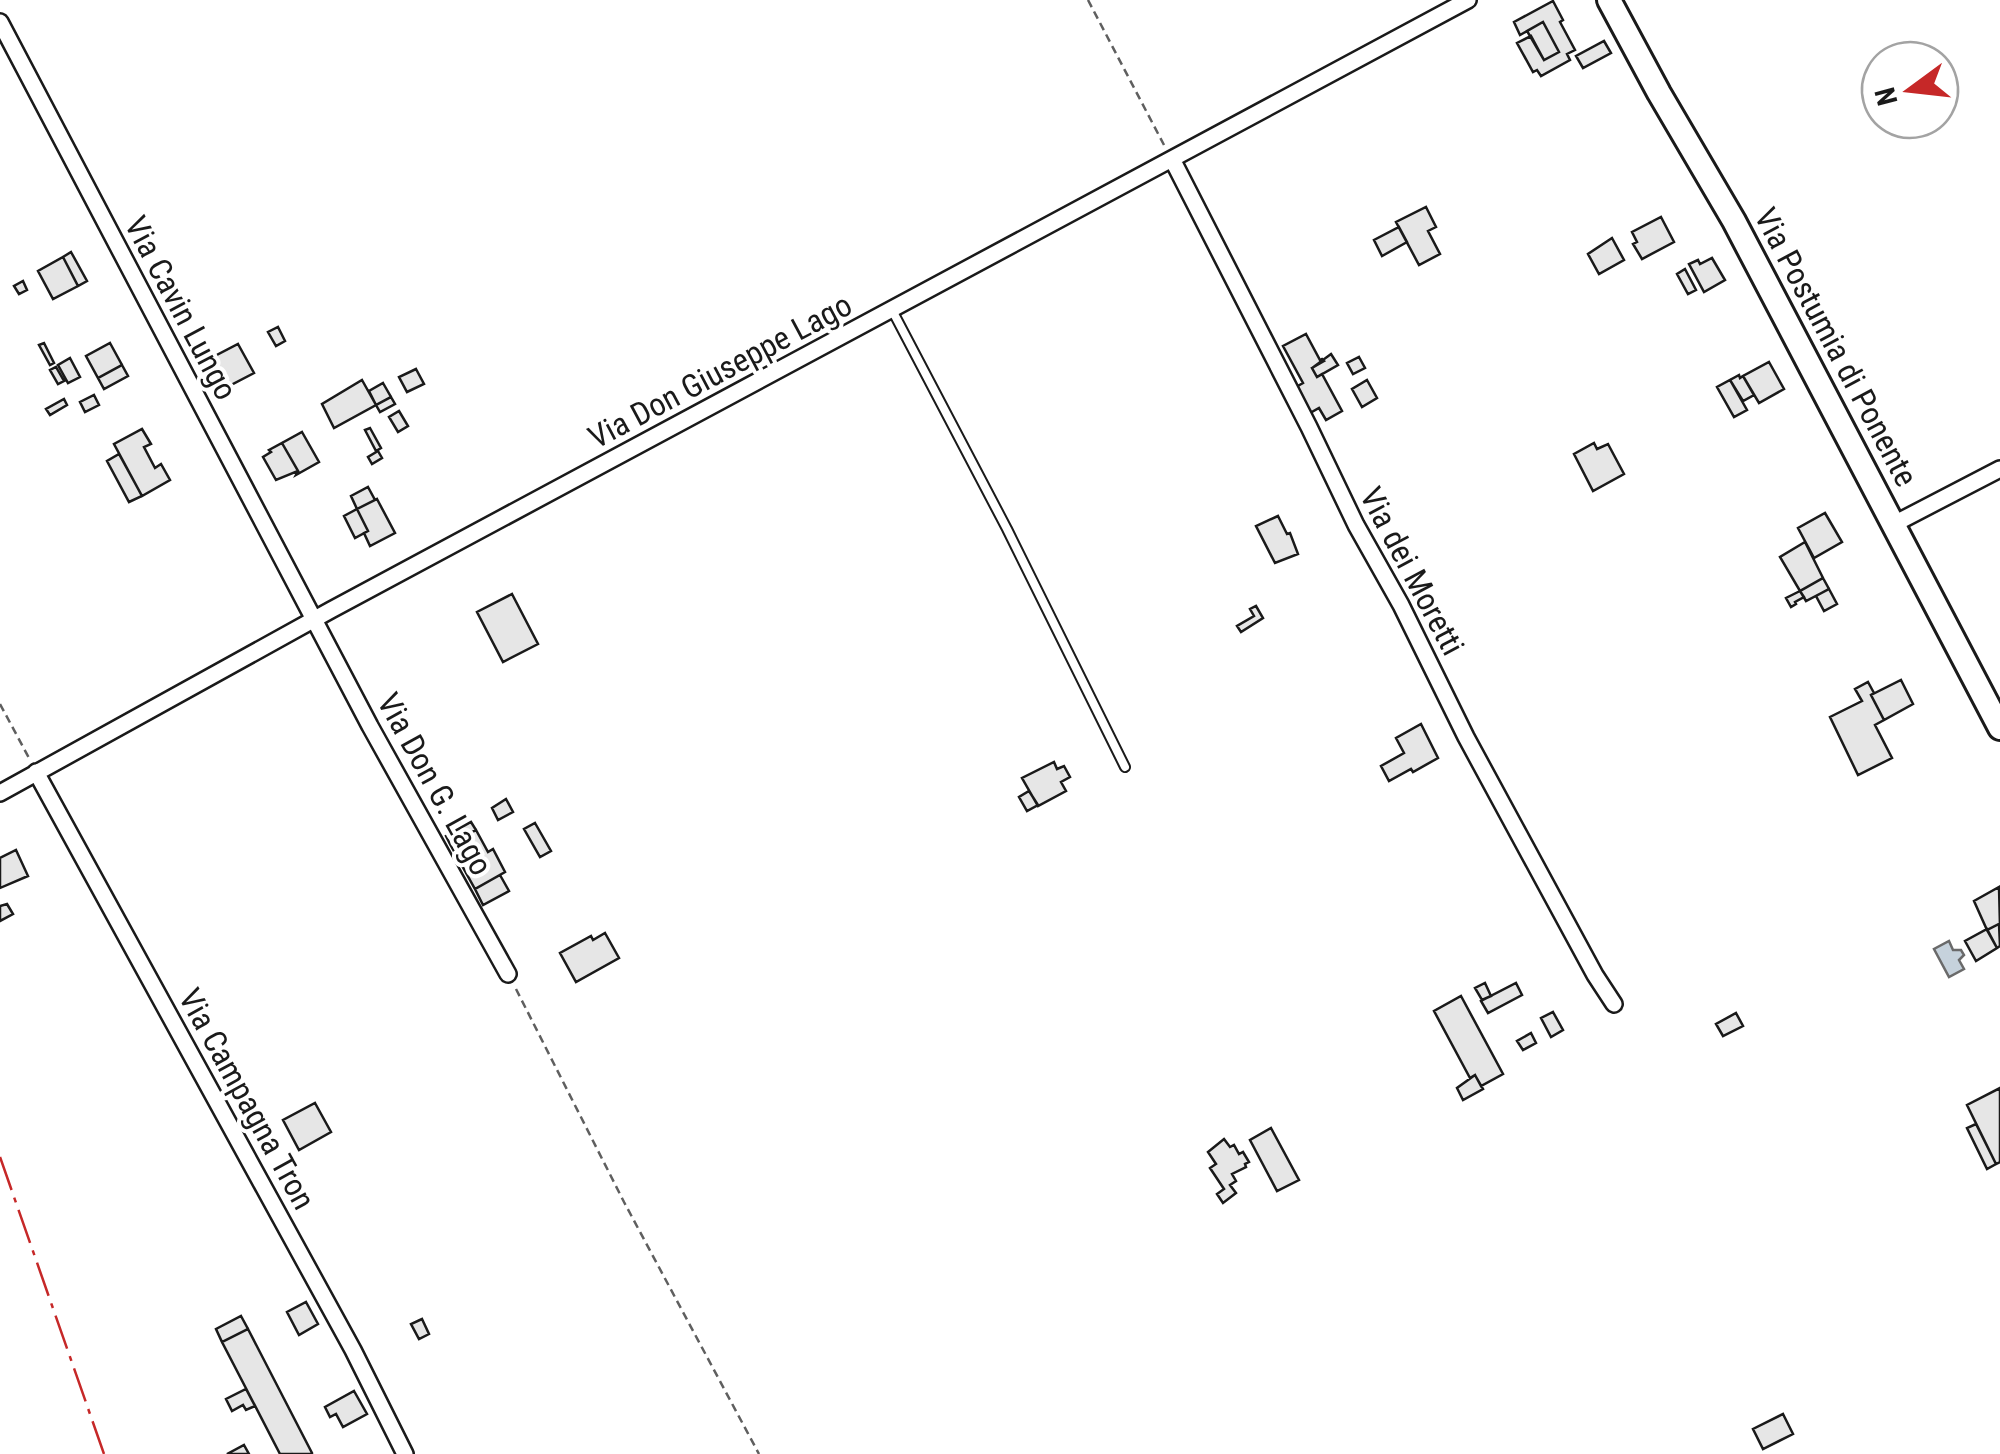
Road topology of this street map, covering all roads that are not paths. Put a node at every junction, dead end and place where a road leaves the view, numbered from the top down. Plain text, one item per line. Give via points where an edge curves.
1 (1468, 0) edge
2 (1608, 0) edge
3 (0, 22) edge
4 (1172, 159) junction
5 (892, 310) junction
6 (2000, 469) edge
7 (1892, 525) junction
8 (315, 620) junction
9 (2000, 728) edge
10 (1124, 767) dead end
11 (36, 772) junction
12 (0, 793) edge
13 (508, 974) road end
14 (1614, 1004) dead end
15 (405, 1454) edge

1 - 4 street, Via Don Giuseppe Lago
2 - 7 main road, Via Postumia di Ponente via 1734,221
3 - 8 street, Via Cavin Lungo
4 - 5 street, Via Don Giuseppe Lago
4 - 14 street, Via dei Moretti via 1466,737
5 - 8 street, Via Don Giuseppe Lago
5 - 10 lane
6 - 7 street
7 - 9 main road, Via Postumia di Ponente
8 - 11 street, Via Don Giuseppe Lago
8 - 13 street, Via Don G. Lago
11 - 12 street, Via Don Giuseppe Lago
11 - 15 street, Via Campagna Tron

